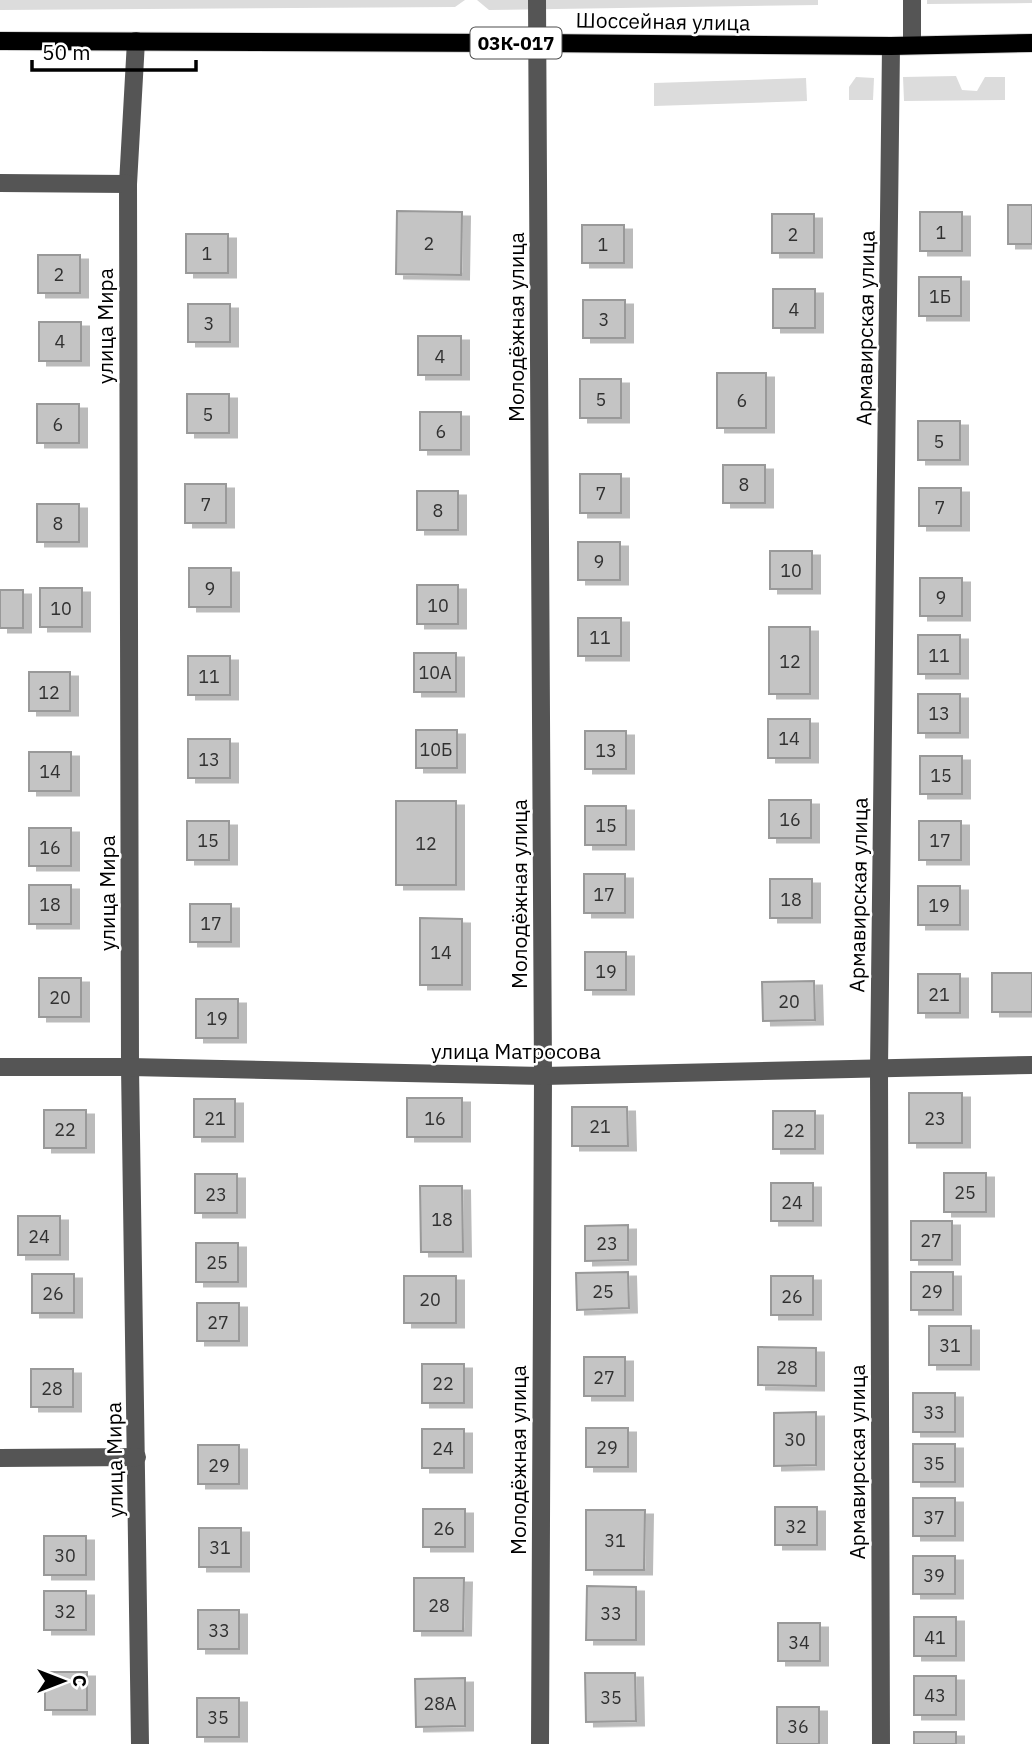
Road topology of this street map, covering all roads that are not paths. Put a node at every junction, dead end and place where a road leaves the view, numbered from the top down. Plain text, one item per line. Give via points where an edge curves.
1 (537, 0) edge
2 (912, 0) edge
3 (0, 41) edge
4 (136, 41) junction
5 (537, 43) junction
6 (1032, 43) edge
7 (912, 45) junction
8 (891, 46) junction
9 (0, 183) edge
10 (128, 184) junction
11 (1032, 1065) edge
12 (0, 1067) edge
13 (130, 1068) junction
14 (879, 1069) junction
15 (543, 1076) junction
16 (136, 1457) junction
17 (0, 1458) edge
18 (140, 1744) edge
19 (540, 1744) edge
20 (881, 1744) edge

1 - 5 street, Молодёжная улица
2 - 7 street
3 - 4 main road, Шоссейная улица / 03К-017
4 - 5 main road, Шоссейная улица / 03К-017
4 - 10 street, улица Мира
5 - 8 main road, Шоссейная улица / 03К-017
5 - 15 street, Молодёжная улица
6 - 7 main road, Шоссейная улица / 03К-017
7 - 8 main road, Шоссейная улица / 03К-017
8 - 14 street, Армавирская улица
9 - 10 street
10 - 13 street, улица Мира
11 - 14 street, улица Матросова
12 - 13 street, улица Матросова
13 - 15 street, улица Матросова
13 - 16 street, улица Мира
14 - 15 street, улица Матросова
14 - 20 street, Армавирская улица
15 - 19 street, Молодёжная улица
16 - 17 street
16 - 18 street, улица Мира

